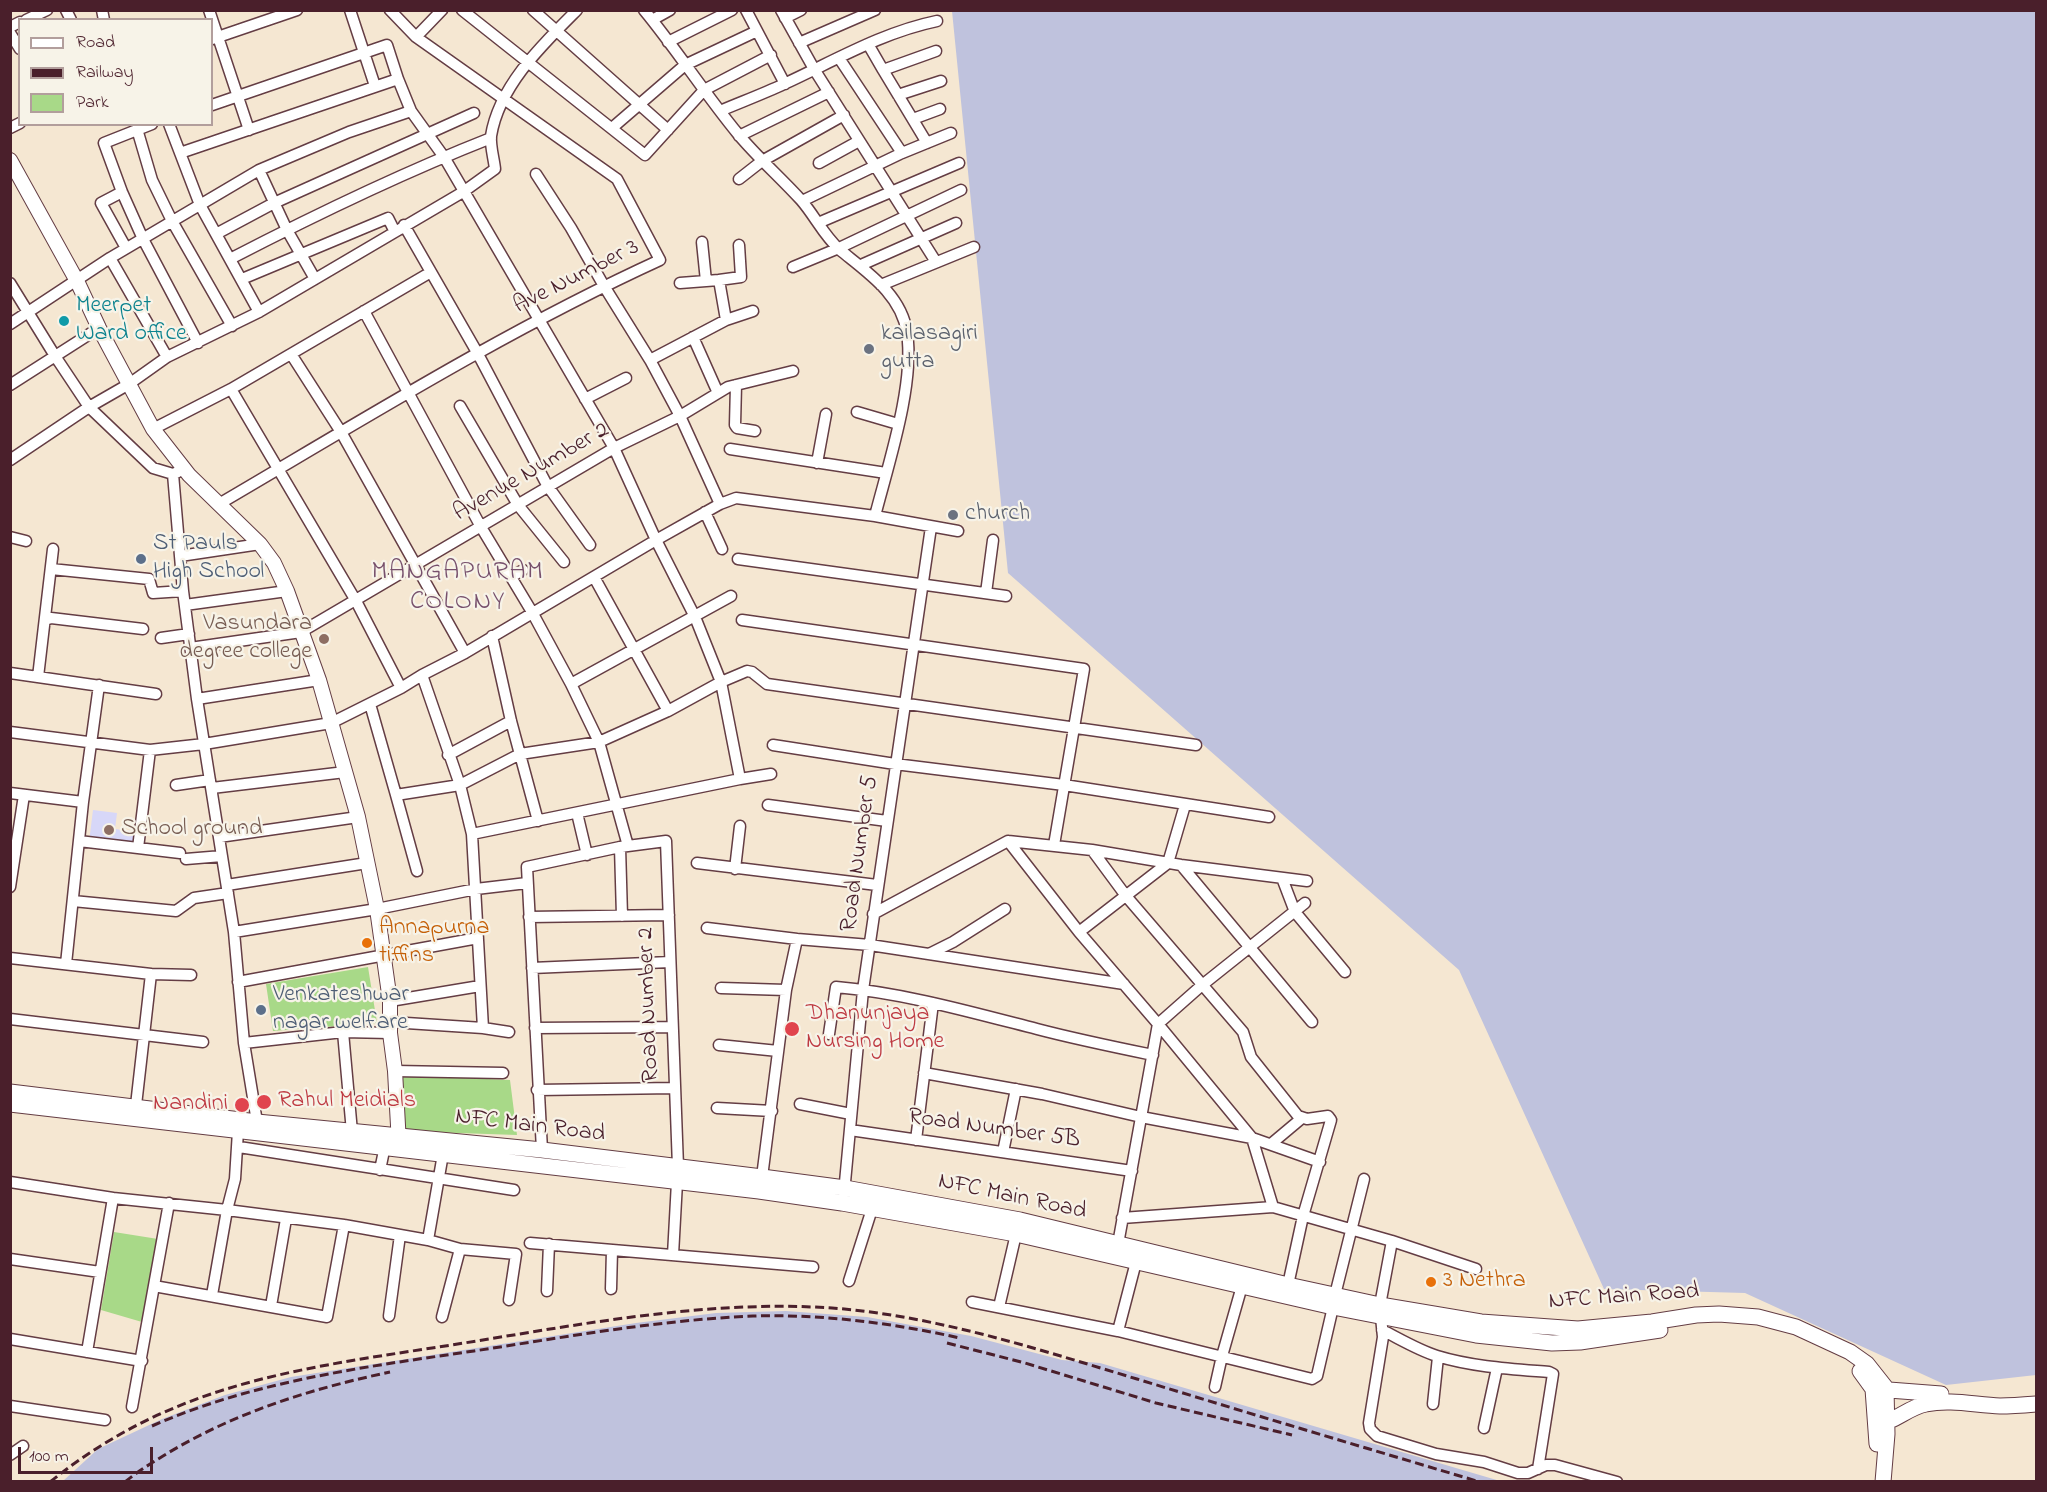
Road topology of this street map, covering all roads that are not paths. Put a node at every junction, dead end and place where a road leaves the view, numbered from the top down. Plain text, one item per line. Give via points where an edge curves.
1 (297, 10) edge
2 (350, 10) edge
3 (442, 10) edge
4 (462, 10) edge
5 (533, 10) edge
6 (577, 10) edge
7 (644, 10) edge
8 (670, 10) edge
9 (732, 10) edge
10 (746, 10) edge
11 (801, 10) edge
12 (875, 10) edge
13 (392, 11) edge
14 (783, 14) edge
15 (652, 20) junction
16 (937, 21) dead end
17 (557, 30) junction
18 (757, 31) junction
19 (10, 33) edge
20 (416, 37) junction
21 (214, 38) edge
22 (668, 42) junction
23 (799, 43) junction
24 (868, 44) junction
25 (18, 46) edge
26 (936, 51) dead end
27 (364, 53) junction
28 (771, 55) junction
29 (839, 58) junction
30 (529, 63) junction
31 (685, 65) junction
32 (814, 69) junction
33 (883, 70) junction
34 (398, 79) junction
35 (941, 81) dead end
36 (785, 84) junction
37 (375, 86) junction
38 (704, 90) junction
39 (829, 92) junction
40 (898, 95) junction
41 (237, 96) junction
42 (503, 98) junction
43 (640, 104) junction
44 (213, 105) edge
45 (940, 109) dead end
46 (411, 111) junction
47 (720, 111) junction
48 (474, 113) dead end
49 (844, 116) junction
50 (913, 119) junction
51 (118, 126) edge
52 (146, 126) edge
53 (170, 126) edge
54 (612, 128) junction
55 (137, 129) junction
56 (249, 130) junction
57 (668, 130) junction
58 (427, 133) junction
59 (951, 133) dead end
60 (121, 136) junction
61 (739, 136) junction
62 (491, 138) junction
63 (859, 141) junction
64 (927, 143) junction
65 (180, 153) junction
66 (902, 153) junction
67 (444, 157) junction
68 (10, 160) edge
69 (762, 161) junction
70 (819, 163) dead end
71 (958, 163) dead end
72 (876, 166) junction
73 (259, 170) junction
74 (536, 174) dead end
75 (739, 179) dead end
76 (892, 190) junction
77 (961, 190) dead end
78 (122, 192) junction
79 (463, 192) junction
80 (802, 201) junction
81 (274, 203) junction
82 (200, 205) junction
83 (908, 215) junction
84 (172, 221) junction
85 (818, 223) junction
86 (956, 223) dead end
87 (400, 229) junction
88 (286, 230) junction
89 (216, 234) junction
90 (922, 238) junction
91 (143, 239) junction
92 (702, 242) dead end
93 (739, 245) dead end
94 (974, 247) dead end
95 (126, 248) junction
96 (839, 248) junction
97 (300, 254) junction
98 (110, 258) junction
99 (231, 260) junction
100 (936, 262) junction
101 (861, 265) junction
102 (793, 267) dead end
103 (430, 272) junction
104 (242, 279) junction
105 (315, 279) junction
106 (719, 280) junction
107 (77, 281) junction
108 (706, 281) junction
109 (10, 283) edge
110 (680, 283) dead end
111 (881, 285) junction
112 (604, 286) junction
113 (364, 311) junction
114 (753, 311) dead end
115 (29, 312) junction
116 (259, 312) junction
117 (539, 320) junction
118 (726, 320) junction
119 (10, 324) edge
120 (232, 326) junction
121 (99, 328) junction
122 (693, 337) junction
123 (198, 343) junction
124 (291, 354) junction
125 (478, 354) junction
126 (55, 356) junction
127 (167, 357) junction
128 (650, 360) junction
129 (793, 371) dead end
130 (626, 378) dead end
131 (129, 384) junction
132 (10, 385) edge
133 (736, 386) junction
134 (231, 389) junction
135 (410, 393) junction
136 (718, 393) junction
137 (585, 399) junction
138 (460, 406) dead end
139 (89, 407) junction
140 (857, 412) dead end
141 (826, 414) dead end
142 (680, 416) junction
143 (898, 424) junction
144 (153, 429) junction
145 (755, 431) dead end
146 (341, 432) junction
147 (614, 448) junction
148 (730, 449) dead end
149 (10, 460) edge
150 (817, 463) junction
151 (278, 470) junction
152 (179, 472) junction
153 (886, 473) junction
154 (547, 485) junction
155 (219, 504) junction
156 (720, 504) junction
157 (518, 505) junction
158 (705, 512) junction
159 (875, 516) junction
160 (481, 527) junction
161 (931, 527) junction
162 (958, 531) dead end
163 (10, 537) edge
164 (656, 540) junction
165 (993, 540) dead end
166 (26, 542) dead end
167 (260, 544) junction
168 (590, 545) dead end
169 (53, 549) dead end
170 (722, 549) dead end
171 (180, 556) junction
172 (738, 559) dead end
173 (564, 562) dead end
174 (415, 565) junction
175 (51, 569) junction
176 (523, 570) dead end
177 (511, 577) junction
178 (594, 577) junction
179 (921, 585) junction
180 (183, 591) junction
181 (287, 591) junction
182 (986, 593) junction
183 (731, 596) dead end
184 (1006, 596) dead end
185 (356, 601) junction
186 (184, 605) junction
187 (532, 612) junction
188 (695, 617) junction
189 (45, 620) junction
190 (742, 620) dead end
191 (143, 629) dead end
192 (301, 632) junction
193 (189, 634) junction
194 (492, 636) junction
195 (160, 638) dead end
196 (913, 644) junction
197 (190, 648) junction
198 (633, 650) junction
199 (465, 653) junction
200 (10, 673) edge
201 (422, 675) junction
202 (38, 676) junction
203 (319, 680) junction
204 (721, 682) junction
205 (571, 684) junction
206 (99, 685) junction
207 (401, 688) junction
208 (156, 694) dead end
209 (197, 699) junction
210 (370, 704) junction
211 (904, 704) junction
212 (668, 711) junction
213 (511, 722) junction
214 (332, 723) junction
215 (1073, 727) junction
216 (10, 732) edge
217 (91, 742) junction
218 (599, 742) junction
219 (204, 744) junction
220 (773, 745) dead end
221 (1196, 745) dead end
222 (150, 750) junction
223 (519, 754) junction
224 (448, 755) junction
225 (895, 764) junction
226 (345, 772) junction
227 (771, 774) dead end
228 (740, 779) junction
229 (211, 784) junction
230 (176, 785) dead end
231 (460, 785) junction
232 (1064, 785) junction
233 (10, 793) edge
234 (24, 795) junction
235 (396, 795) junction
236 (83, 802) junction
237 (617, 805) junction
238 (768, 805) dead end
239 (1185, 805) junction
240 (577, 813) junction
241 (358, 817) junction
242 (1269, 817) dead end
243 (538, 821) junction
244 (887, 821) junction
245 (740, 826) dead end
246 (472, 834) junction
247 (219, 837) junction
248 (79, 841) junction
249 (1008, 841) junction
250 (624, 846) junction
251 (1054, 846) junction
252 (138, 848) junction
253 (1092, 850) junction
254 (587, 855) junction
255 (222, 856) junction
256 (367, 863) junction
257 (698, 863) dead end
258 (1168, 863) junction
259 (1181, 865) junction
260 (735, 869) junction
261 (417, 871) dead end
262 (1282, 878) junction
263 (1307, 881) dead end
264 (527, 883) junction
265 (878, 885) junction
266 (10, 887) edge
267 (228, 889) junction
268 (476, 889) junction
269 (1126, 896) junction
270 (73, 902) junction
271 (1305, 903) dead end
272 (377, 909) junction
273 (1005, 909) dead end
274 (1295, 912) junction
275 (873, 914) junction
276 (669, 915) junction
277 (622, 916) junction
278 (529, 917) junction
279 (707, 927) dead end
280 (234, 932) junction
281 (1079, 932) junction
282 (478, 938) junction
283 (797, 939) junction
284 (870, 945) junction
285 (1250, 949) junction
286 (929, 954) junction
287 (385, 955) junction
288 (10, 958) edge
289 (670, 962) junction
290 (66, 964) junction
291 (532, 968) junction
292 (1345, 972) dead end
293 (151, 974) junction
294 (191, 975) dead end
295 (238, 982) junction
296 (1124, 984) junction
297 (480, 986) junction
298 (1201, 986) junction
299 (721, 988) dead end
300 (786, 990) junction
301 (863, 990) junction
302 (390, 1001) junction
303 (933, 1003) junction
304 (10, 1019) edge
305 (1312, 1022) dead end
306 (1158, 1024) junction
307 (390, 1027) junction
308 (672, 1027) junction
309 (483, 1028) junction
310 (535, 1028) junction
311 (343, 1032) junction
312 (509, 1032) dead end
313 (829, 1034) dead end
314 (143, 1035) junction
315 (203, 1042) dead end
316 (244, 1044) junction
317 (720, 1046) dead end
318 (778, 1051) junction
319 (1153, 1055) junction
320 (395, 1071) junction
321 (503, 1073) dead end
322 (924, 1073) junction
323 (674, 1088) junction
324 (1016, 1089) junction
325 (537, 1090) junction
326 (10, 1092) edge
327 (10, 1104) edge
328 (800, 1104) dead end
329 (717, 1107) dead end
330 (135, 1112) junction
331 (772, 1112) junction
332 (851, 1114) junction
333 (1141, 1117) junction
334 (1302, 1118) junction
335 (257, 1122) junction
336 (850, 1130) junction
337 (238, 1131) junction
338 (352, 1132) junction
339 (1252, 1137) junction
340 (916, 1140) junction
341 (392, 1142) junction
342 (1271, 1144) junction
343 (239, 1147) junction
344 (542, 1150) junction
345 (1003, 1152) junction
346 (443, 1154) junction
347 (1320, 1162) junction
348 (380, 1170) junction
349 (1132, 1171) junction
350 (677, 1175) junction
351 (762, 1177) junction
352 (1365, 1179) dead end
353 (438, 1180) junction
354 (10, 1182) edge
355 (514, 1190) dead end
356 (844, 1196) junction
357 (113, 1198) junction
358 (169, 1203) junction
359 (1273, 1207) junction
360 (872, 1209) junction
361 (227, 1210) junction
362 (1304, 1216) junction
363 (1122, 1218) junction
364 (286, 1219) junction
365 (344, 1225) junction
366 (1351, 1231) junction
367 (1016, 1234) junction
368 (400, 1235) junction
369 (428, 1240) junction
370 (1392, 1241) junction
371 (530, 1243) dead end
372 (549, 1244) junction
373 (1118, 1244) junction
374 (460, 1249) junction
375 (612, 1250) junction
376 (673, 1255) junction
377 (10, 1259) edge
378 (1136, 1262) junction
379 (1178, 1265) junction
380 (813, 1267) dead end
381 (1476, 1269) dead end
382 (100, 1272) junction
383 (849, 1281) dead end
384 (1288, 1285) junction
385 (154, 1286) junction
386 (1242, 1287) junction
387 (611, 1289) dead end
388 (547, 1291) dead end
389 (212, 1295) junction
390 (509, 1300) dead end
391 (1334, 1301) junction
392 (972, 1302) dead end
393 (271, 1306) junction
394 (999, 1307) junction
395 (389, 1316) dead end
396 (442, 1317) dead end
397 (1381, 1317) junction
398 (1118, 1331) junction
399 (10, 1339) edge
400 (87, 1352) junction
401 (1222, 1356) junction
402 (1438, 1357) junction
403 (142, 1361) junction
404 (1497, 1368) junction
405 (1215, 1387) dead end
406 (1879, 1388) junction
407 (2037, 1396) edge
408 (1433, 1404) dead end
409 (2037, 1404) edge
410 (10, 1406) edge
411 (132, 1407) dead end
412 (105, 1420) dead end
413 (1882, 1424) junction
414 (1484, 1428) dead end
415 (24, 1446) dead end
416 (10, 1455) edge
417 (1538, 1469) junction
418 (1617, 1482) edge
419 (1875, 1482) edge
420 (1883, 1482) edge

1 - 21 street
2 - 27 street
3 - 20 street
4 - 30 street
5 - 17 street
6 - 17 street
7 - 15 street
8 - 15 street
9 - 22 street
10 - 18 street
11 - 14 street
12 - 23 street
13 - 20 street, Ave Number 3
14 - 23 street
15 - 22 street
16 - 24 street
17 - 30 street
17 - 43 street
18 - 28 street
18 - 31 street
19 - 25 street
20 - 42 street, Ave Number 3
21 - 41 street
22 - 31 street
23 - 32 street
24 - 29 street
24 - 33 street
26 - 33 street
27 - 34 street via 387,45
27 - 37 street
27 - 41 street
28 - 36 street
28 - 38 street
29 - 32 street
29 - 66 street
30 - 42 street
30 - 54 street
31 - 38 street
31 - 43 street
32 - 36 street
32 - 39 street
33 - 40 street
34 - 37 street
34 - 46 street
35 - 40 street
36 - 47 street
37 - 56 street
38 - 47 street
38 - 57 street
39 - 49 street
39 - 61 street
40 - 50 street
41 - 44 street
41 - 56 street
42 - 62 street
42 - 112 street, Ave Number 3 via 617,178 660,260
43 - 54 street
43 - 57 street
45 - 50 street
46 - 58 street
46 - 73 street
47 - 61 street
48 - 58 street
49 - 63 street
49 - 69 street
50 - 64 street
51 - 60 street
52 - 55 street
53 - 65 street
54 - 57 street via 645,155
55 - 60 street
55 - 84 street via 152,180
56 - 65 street
58 - 67 street
58 - 81 street
59 - 64 street
60 - 78 street via 104,142
61 - 69 street
62 - 67 street
62 - 79 street via 495,169
63 - 70 street
63 - 72 street
64 - 66 street
65 - 82 street
66 - 72 street
67 - 79 street
67 - 88 street
68 - 107 street
69 - 75 street
69 - 80 street
71 - 76 street
72 - 76 street
72 - 80 street
73 - 81 street
73 - 82 street
74 - 112 street
76 - 83 street
76 - 85 street
77 - 83 street
78 - 91 street
78 - 95 street via 101,203
79 - 87 street
79 - 117 street
80 - 85 street
81 - 88 street
81 - 89 street
82 - 84 street
82 - 89 street
83 - 90 street
83 - 96 street
84 - 91 street
84 - 120 street
85 - 96 street
86 - 90 street
87 - 97 street via 388,218
87 - 103 street
87 - 105 street
88 - 97 street
88 - 99 street
89 - 99 street
90 - 100 street
90 - 101 street
91 - 95 street
91 - 123 street
92 - 108 street
93 - 106 street via 741,277
94 - 100 street
95 - 98 street
96 - 101 street
96 - 102 street
97 - 104 street
97 - 105 street
98 - 107 street
98 - 127 street
99 - 104 street
100 - 111 street
101 - 111 street
103 - 113 street
103 - 125 street
104 - 116 street
105 - 116 street
106 - 108 street
106 - 118 street
107 - 115 street
107 - 121 street
108 - 110 street
109 - 115 street
111 - 143 street via 900,309 907,331 909,354
112 - 117 street, Ave Number 3
112 - 128 street
113 - 124 street
113 - 135 street
114 - 118 street
115 - 119 street
115 - 126 street
116 - 120 street
117 - 125 street, Ave Number 3
117 - 137 street
118 - 122 street
120 - 123 street
121 - 126 street
121 - 131 street
122 - 128 street
122 - 136 street
123 - 127 street
124 - 134 street
124 - 146 street
125 - 135 street, Ave Number 3
125 - 154 street
126 - 132 street
126 - 139 street
127 - 131 street
128 - 142 street
129 - 133 street, Avenue Number 2
130 - 137 street
131 - 139 street
131 - 144 street
133 - 136 street, Avenue Number 2
133 - 145 street via 735,425
134 - 144 street
134 - 151 street
135 - 146 street, Ave Number 3
135 - 160 street
136 - 142 street, Avenue Number 2
137 - 147 street
138 - 157 street
139 - 149 street
139 - 152 street via 153,468
140 - 143 street
141 - 150 street
142 - 147 street, Avenue Number 2
142 - 156 street
143 - 153 street
144 - 152 street
146 - 151 street, Ave Number 3
146 - 174 street
147 - 154 street, Avenue Number 2
147 - 164 street
148 - 150 street
150 - 153 street
151 - 155 street, Ave Number 3
151 - 185 street
152 - 155 street
152 - 171 street
153 - 159 street
154 - 157 street, Avenue Number 2
154 - 168 street
155 - 167 street
156 - 158 street
156 - 159 street via 736,498
157 - 160 street, Avenue Number 2
157 - 173 street
158 - 164 street
158 - 170 street
159 - 161 street
160 - 174 street, Avenue Number 2
160 - 177 street
161 - 162 street
161 - 179 street, Road Number 5
163 - 166 street
164 - 178 street
164 - 188 street
165 - 182 street
167 - 171 street
167 - 181 street
169 - 175 street
171 - 180 street
172 - 179 street
174 - 185 street, Avenue Number 2
174 - 199 street
175 - 180 street via 149,579 153,592
175 - 189 street
176 - 177 street
177 - 187 street
178 - 187 street
178 - 198 street
179 - 182 street
179 - 196 street, Road Number 5
180 - 186 street
181 - 186 street
181 - 192 street
182 - 184 street
183 - 188 street
185 - 192 street, Avenue Number 2
185 - 207 street
186 - 193 street
187 - 194 street
187 - 205 street
188 - 198 street
188 - 204 street
189 - 191 street
189 - 202 street
190 - 196 street
192 - 197 street
192 - 203 street
193 - 195 street
193 - 197 street
194 - 199 street
194 - 213 street
196 - 211 street, Road Number 5
196 - 215 street via 1084,669
197 - 209 street
198 - 205 street
198 - 212 street
199 - 201 street
200 - 202 street
201 - 207 street
201 - 224 street
202 - 206 street
203 - 209 street
203 - 214 street
204 - 211 street via 750,671 767,684
204 - 212 street
204 - 228 street
205 - 218 street
206 - 208 street
206 - 217 street
207 - 210 street
209 - 219 street
210 - 214 street
210 - 235 street
211 - 215 street
211 - 225 street, Road Number 5
212 - 218 street
213 - 223 street
213 - 224 street
214 - 219 street
214 - 226 street
215 - 221 street
215 - 232 street
216 - 217 street
217 - 222 street
217 - 236 street
218 - 223 street
218 - 237 street
219 - 222 street
219 - 229 street
220 - 225 street
222 - 252 street
223 - 231 street
223 - 243 street
224 - 231 street
225 - 232 street
225 - 244 street, Road Number 5
226 - 229 street
226 - 241 street
227 - 228 street
228 - 237 street
229 - 230 street
229 - 247 street
231 - 235 street
231 - 246 street
232 - 239 street
232 - 251 street
233 - 234 street
234 - 236 street
234 - 266 street
235 - 261 street
236 - 248 street
237 - 240 street
237 - 250 street
238 - 244 street
239 - 242 street
239 - 258 street
240 - 243 street
240 - 254 street
241 - 247 street
241 - 256 street
243 - 246 street
244 - 265 street, Road Number 5
245 - 260 street
246 - 268 street
247 - 255 street
248 - 252 street
248 - 270 street
249 - 251 street
249 - 275 street
249 - 281 street
250 - 254 street
250 - 276 street, Road Number 2 via 666,841
250 - 277 street
251 - 253 street
252 - 255 street via 183,856
253 - 258 street
253 - 269 street
254 - 264 street via 526,867
255 - 267 street
256 - 267 street
256 - 272 street
257 - 260 street
258 - 259 street
258 - 269 street
259 - 262 street
259 - 285 street
260 - 265 street
262 - 263 street
262 - 274 street
264 - 268 street
264 - 278 street
265 - 275 street, Road Number 5
267 - 270 street via 195,898 176,911
267 - 280 street
268 - 272 street
268 - 282 street
269 - 281 street
269 - 298 street
270 - 290 street
271 - 274 street
272 - 280 street
272 - 287 street
273 - 286 street
274 - 285 street
274 - 292 street
275 - 284 street, Road Number 5
276 - 277 street
276 - 289 street, Road Number 2
277 - 278 street
278 - 291 street
279 - 283 street
280 - 295 street
281 - 296 street
282 - 287 street
282 - 297 street
283 - 284 street
283 - 300 street
284 - 286 street
284 - 301 street, Road Number 5
285 - 298 street
285 - 305 street
286 - 296 street
287 - 295 street
287 - 302 street
288 - 290 street
289 - 291 street
289 - 308 street, Road Number 2
290 - 293 street
291 - 310 street
293 - 294 street
293 - 314 street
295 - 316 street
296 - 306 street
297 - 302 street
297 - 309 street
298 - 306 street
298 - 334 street via 1243,1032 1251,1057
299 - 300 street
300 - 318 street
301 - 303 street
301 - 313 street via 836,987
301 - 332 street, Road Number 5
302 - 307 street
303 - 319 street
303 - 322 street
304 - 314 street
306 - 319 street
306 - 339 street
307 - 309 street
307 - 311 street
307 - 320 street
308 - 310 street
308 - 323 street, Road Number 2
309 - 312 street
310 - 325 street
311 - 316 street
311 - 338 street
314 - 315 street
314 - 330 street
316 - 335 street
317 - 318 street
318 - 331 street
319 - 333 street
320 - 321 street
320 - 341 street
322 - 324 street
322 - 340 street
323 - 325 street
323 - 350 street, Road Number 2
324 - 333 street
324 - 345 street
325 - 344 street
326 - 330 main road, NFC Main Road
327 - 330 main road, NFC Main Road
328 - 332 street
329 - 331 street
330 - 335 main road, NFC Main Road
330 - 337 main road, NFC Main Road
331 - 351 street
332 - 336 street, Road Number 5
333 - 339 street
333 - 349 street
334 - 342 street
334 - 347 street via 1328,1116 1331,1120
335 - 338 main road, NFC Main Road
336 - 340 street, Road Number 5B
336 - 356 street, Road Number 5
337 - 341 main road, NFC Main Road
337 - 343 street
338 - 341 main road, NFC Main Road
339 - 342 street
339 - 359 street
340 - 345 street, Road Number 5B
341 - 344 main road, NFC Main Road
341 - 346 main road, NFC Main Road
341 - 348 street
342 - 347 street
343 - 348 street
343 - 361 street
344 - 350 main road, NFC Main Road
345 - 349 street, Road Number 5B
346 - 350 main road, NFC Main Road
346 - 353 street
347 - 362 street
348 - 353 street
349 - 363 street
350 - 351 main road, NFC Main Road
350 - 356 main road, NFC Main Road via 759,1191
350 - 376 street, Road Number 2
351 - 356 main road, NFC Main Road
352 - 366 street
353 - 355 street
353 - 369 street
354 - 357 street
356 - 360 main road, NFC Main Road
356 - 373 main road, NFC Main Road via 1020,1220
357 - 358 street
357 - 382 street
358 - 361 street
358 - 385 street
359 - 362 street
359 - 363 street
360 - 367 main road, NFC Main Road
360 - 383 street
361 - 364 street
361 - 389 street
362 - 366 street
362 - 384 street
363 - 373 street
364 - 365 street
364 - 393 street
365 - 368 street
365 - 393 street via 327,1317
366 - 370 street
366 - 391 street
367 - 378 main road, NFC Main Road
367 - 394 street
368 - 369 street
368 - 395 street
369 - 374 street
370 - 381 street
370 - 397 street
371 - 372 street
372 - 375 street
372 - 388 street
373 - 379 main road, NFC Main Road
374 - 390 street via 516,1254
374 - 396 street
375 - 376 street
375 - 387 street
376 - 380 street
377 - 382 street
378 - 379 main road, NFC Main Road
378 - 398 street
379 - 384 main road, NFC Main Road
379 - 386 main road, NFC Main Road
382 - 400 street
384 - 391 main road, NFC Main Road
385 - 389 street
385 - 403 street
386 - 391 main road, NFC Main Road
386 - 401 street
389 - 393 street
391 - 397 main road, NFC Main Road
391 - 401 street via 1315,1378
392 - 394 street
394 - 398 street
397 - 402 street via 1419,1349
397 - 406 main road, NFC Main Road via 1578,1329 1696,1315 1758,1317 1796,1327 1850,1352 1867,1364
397 - 417 street via 1383,1337 1369,1423 1377,1436 1518,1473
398 - 401 street
399 - 400 street
400 - 403 street
401 - 405 street
402 - 404 street
402 - 408 street
403 - 411 street
404 - 414 street
404 - 417 street via 1552,1374
406 - 407 main road via 1910,1393
406 - 413 main road
409 - 413 main road via 1942,1402 1916,1407
410 - 412 street
413 - 419 main road
413 - 420 main road
415 - 416 street
417 - 418 street via 1556,1465

